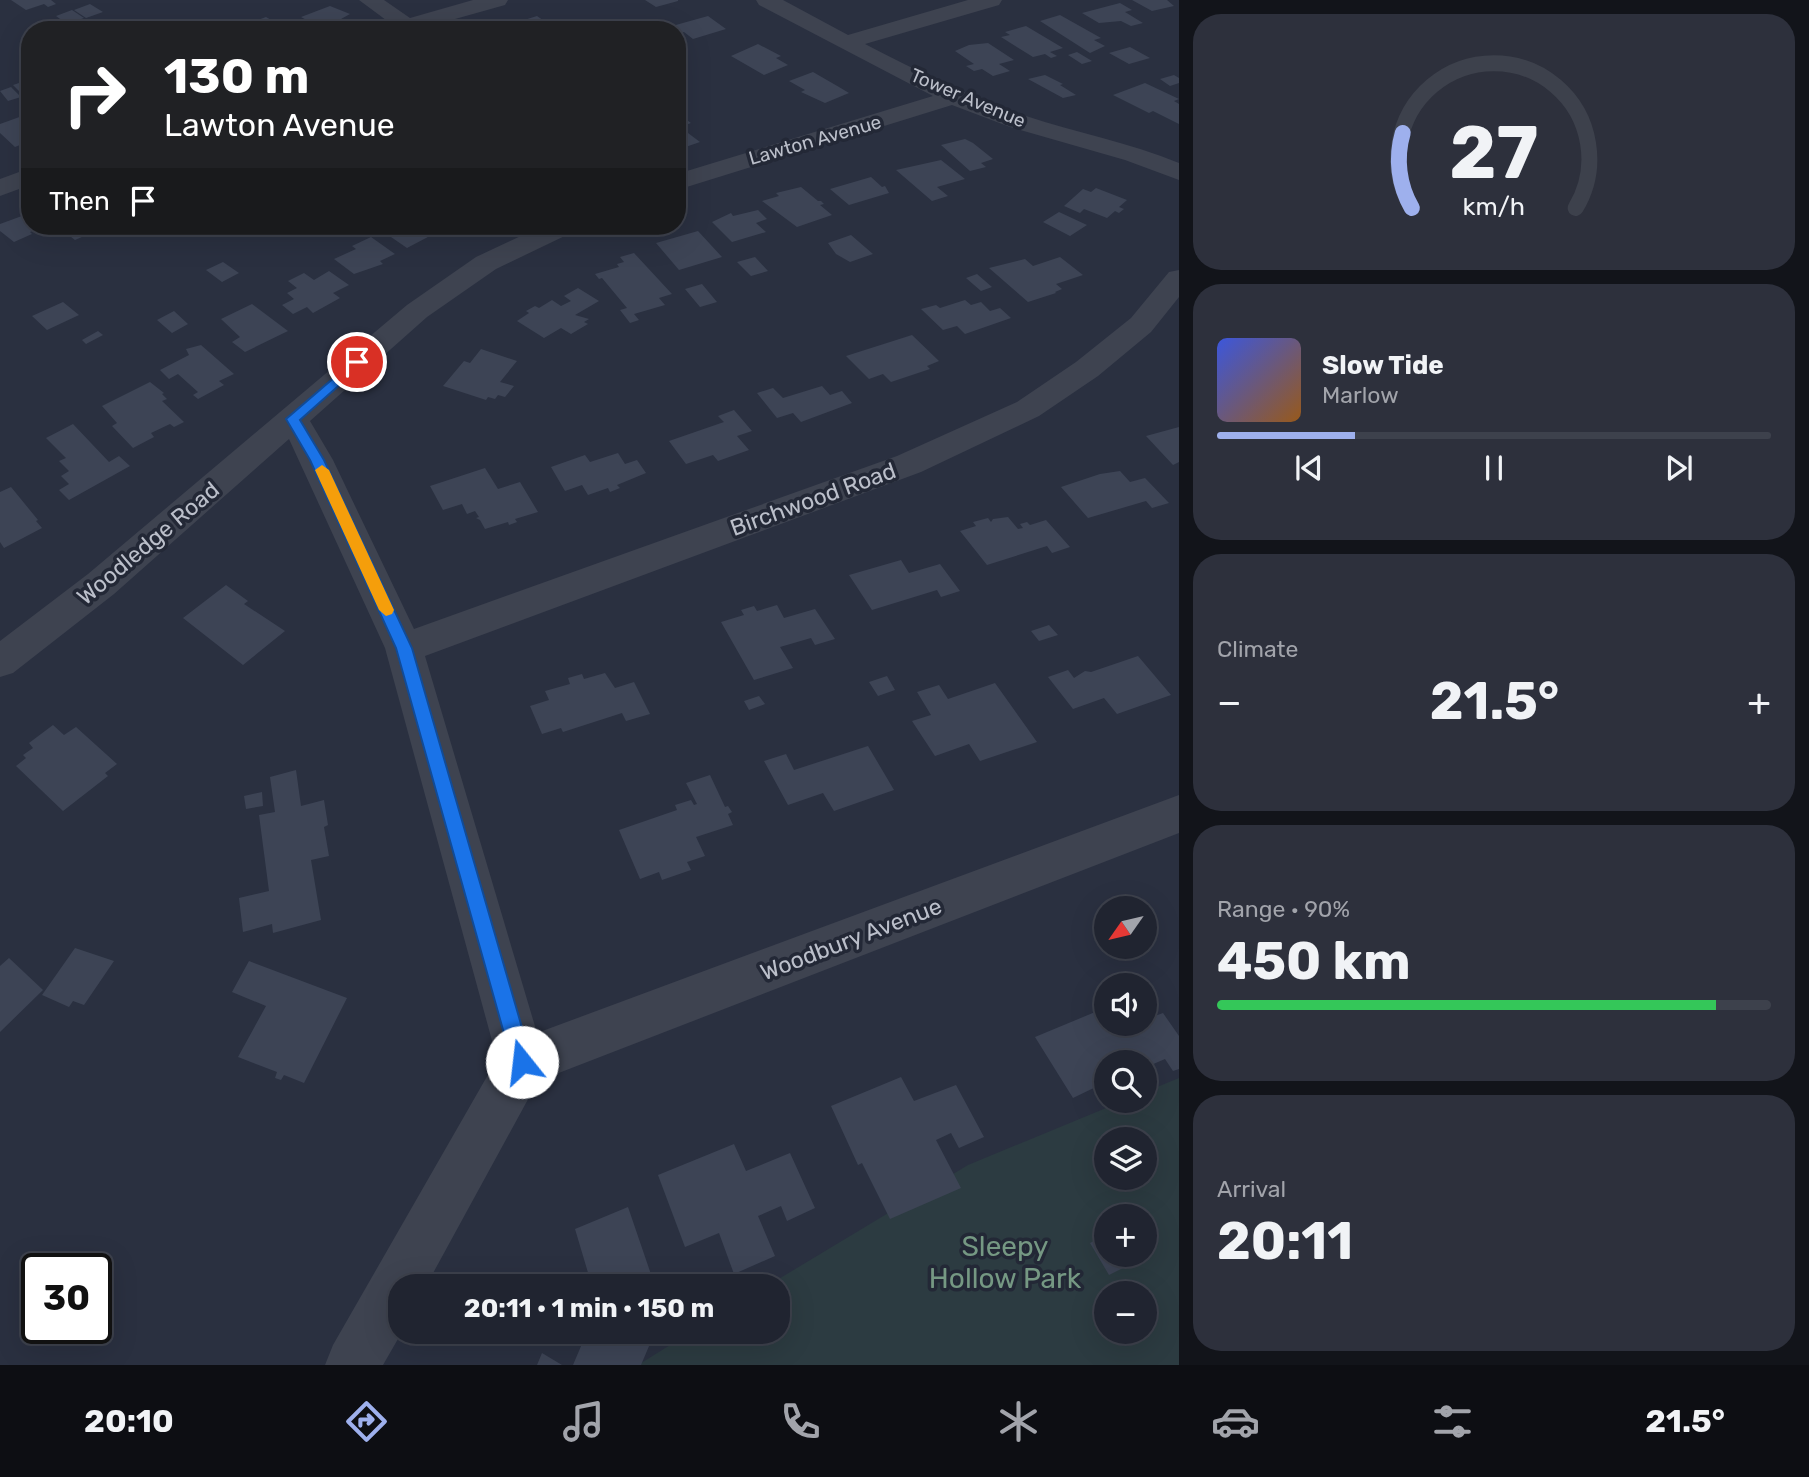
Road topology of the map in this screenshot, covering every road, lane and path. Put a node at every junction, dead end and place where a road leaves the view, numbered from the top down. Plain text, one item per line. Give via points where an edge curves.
1 (370, 0) edge
2 (497, 0) edge
3 (767, 0) edge
4 (992, 0) edge
5 (395, 21) edge
6 (426, 21) edge
7 (847, 42) junction
8 (953, 95) junction
9 (1179, 172) edge
10 (686, 179) edge
11 (21, 180) edge
12 (0, 188) edge
13 (544, 235) edge
14 (1179, 278) edge
15 (293, 419) junction
16 (404, 648) junction
17 (0, 662) edge
18 (1179, 814) edge
19 (522, 1062) junction
20 (353, 1365) edge

1 - 5 street
2 - 6 street
3 - 7 street, Tower Avenue
4 - 7 street
7 - 8 street, Tower Avenue
8 - 9 street, Tower Avenue via 996,114 1149,158
8 - 10 street, Lawton Avenue via 933,105
11 - 12 street
13 - 15 street via 486,263 417,311
14 - 16 street, Birchwood Road via 1141,325 1028,409 909,464
15 - 16 street via 317,460
15 - 17 street, Woodledge Road via 101,584
16 - 19 street
18 - 19 street, Woodbury Avenue
19 - 20 street

